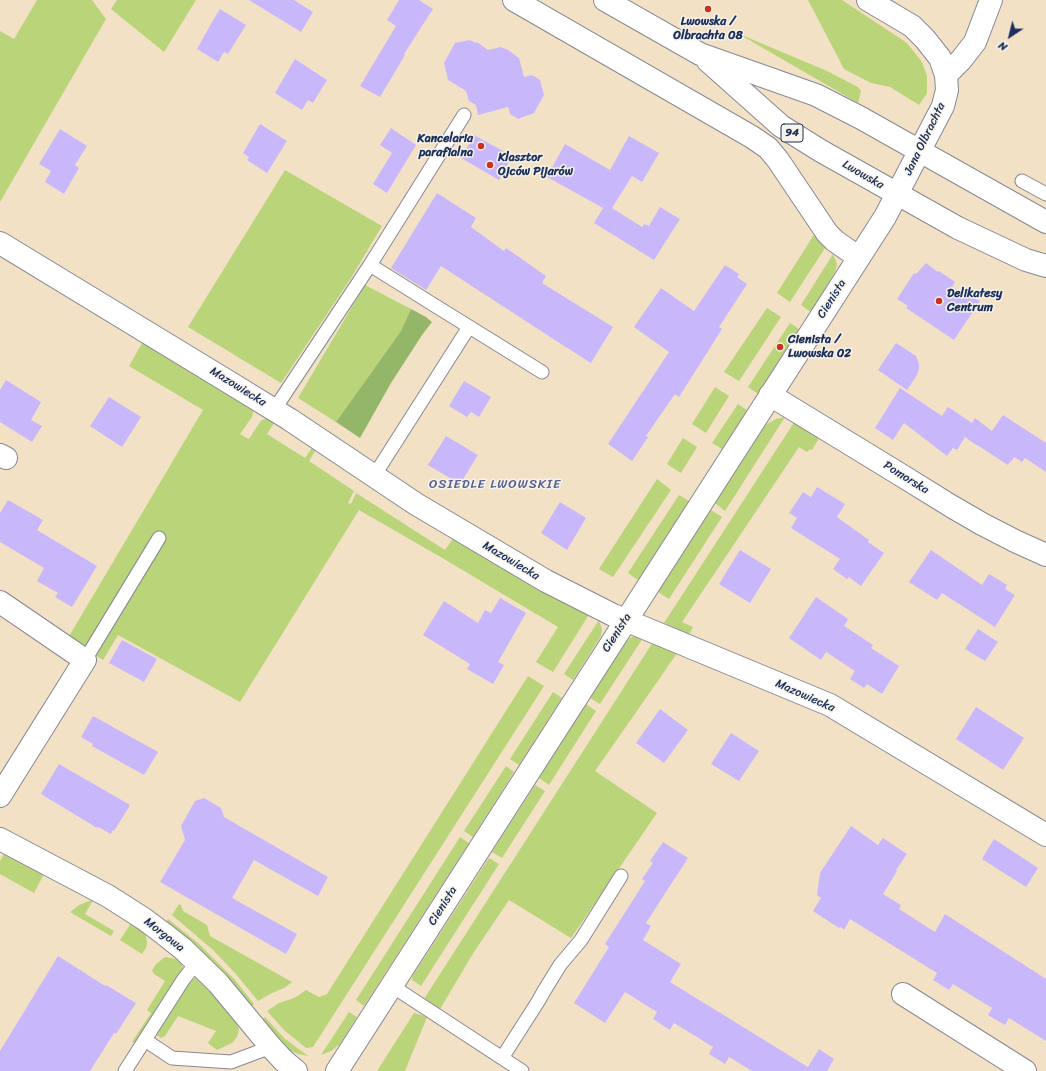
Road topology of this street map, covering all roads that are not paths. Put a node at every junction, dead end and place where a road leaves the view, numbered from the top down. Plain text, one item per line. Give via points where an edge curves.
1 (514, 0) edge
2 (605, 0) edge
3 (868, 0) edge
4 (991, 0) edge
5 (700, 54) junction
6 (946, 75) junction
7 (464, 115) dead end
8 (920, 151) junction
9 (1022, 181) dead end
10 (898, 194) junction
11 (1046, 194) edge
12 (1046, 222) edge
13 (0, 243) edge
14 (858, 257) junction
15 (370, 265) junction
16 (1046, 266) edge
17 (469, 327) junction
18 (542, 372) dead end
19 (770, 395) junction
20 (274, 410) junction
21 (374, 476) junction
22 (159, 538) dead end
23 (1046, 555) edge
24 (0, 602) edge
25 (626, 620) junction
26 (85, 660) junction
27 (0, 796) edge
28 (1046, 835) edge
29 (0, 839) edge
30 (621, 876) dead end
31 (197, 962) junction
32 (392, 986) junction
33 (903, 994) dead end
34 (145, 1040) junction
35 (271, 1047) junction
36 (502, 1058) junction
37 (125, 1071) edge
38 (296, 1071) edge
39 (337, 1071) edge
40 (522, 1071) edge
41 (1025, 1071) edge

1 - 14 street via 752,136 768,148 778,160 827,233
2 - 5 street, Lwowska / 94
3 - 6 street, Jana Olbrachta via 912,26 940,58
4 - 6 street via 975,42
5 - 8 street, Lwowska / 94 via 816,95
5 - 10 street, Lwowska / 94 via 781,126
6 - 8 street, Jana Olbrachta via 943,106
7 - 15 lane
8 - 10 street, Jana Olbrachta
8 - 12 street, Lwowska / 94
9 - 11 lane
10 - 14 street, Cienista
10 - 16 street, Lwowska / 94 via 958,228 1026,260
13 - 20 street, Mazowiecka
14 - 19 street, Cienista
15 - 17 lane
15 - 20 lane
17 - 18 lane
17 - 21 lane
19 - 23 street, Pomorska via 957,510
19 - 25 street, Cienista
20 - 21 street, Mazowiecka
21 - 25 street, Mazowiecka via 416,504 546,581
22 - 26 lane
24 - 26 street
25 - 28 street, Mazowiecka via 830,705
25 - 32 street, Cienista
26 - 27 street
29 - 31 street, Morgowa via 108,896 144,919
30 - 36 lane via 581,940 560,965
31 - 34 lane
31 - 35 street, Morgowa via 218,983
32 - 36 lane
32 - 39 street, Cienista
33 - 41 street
34 - 35 lane via 172,1058 231,1062
34 - 37 lane
35 - 38 street, Morgowa
36 - 40 lane

